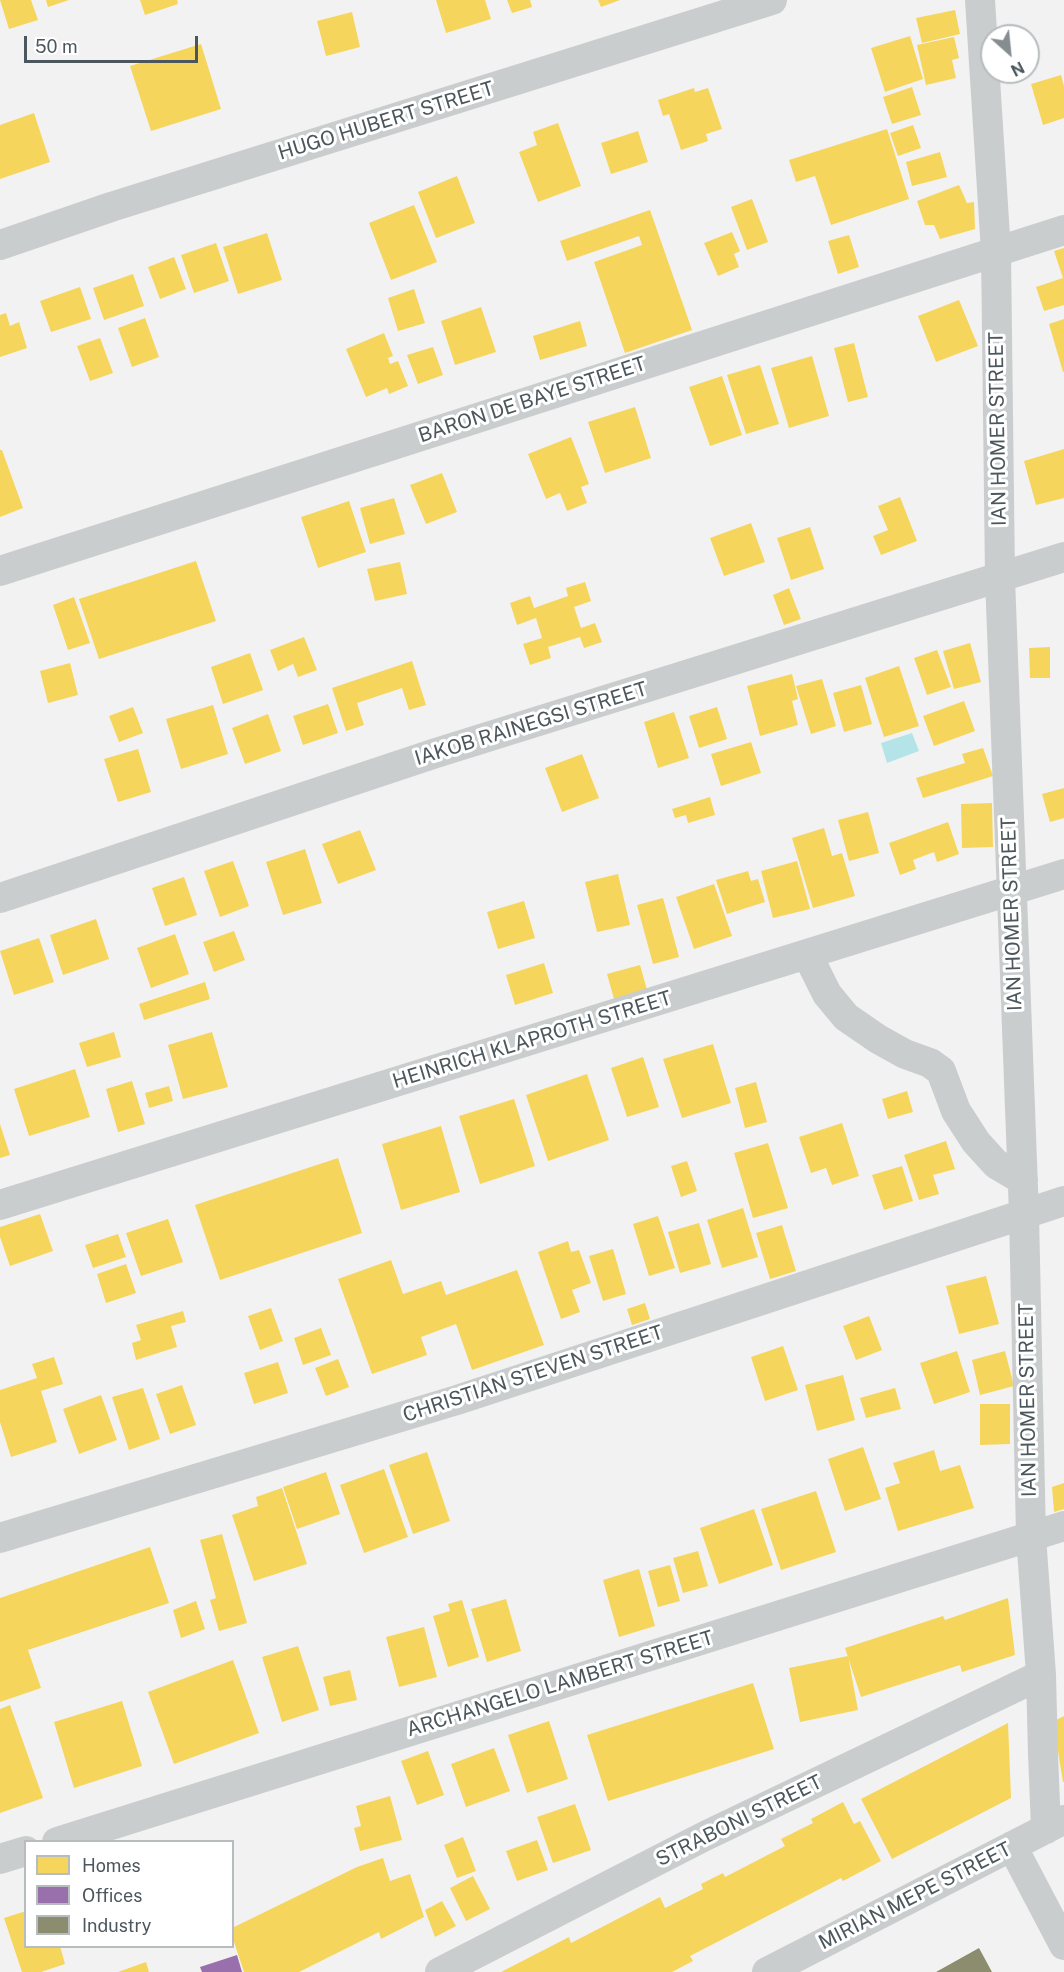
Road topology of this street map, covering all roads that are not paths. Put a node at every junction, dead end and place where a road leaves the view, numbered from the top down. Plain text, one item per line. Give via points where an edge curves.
1 (772, 0) edge
2 (980, 0) edge
3 (1064, 230) edge
4 (0, 245) edge
5 (996, 252) junction
6 (1064, 557) edge
7 (0, 571) edge
8 (1000, 578) junction
9 (1064, 874) edge
10 (1011, 891) junction
11 (0, 898) edge
12 (807, 954) junction
13 (1023, 1180) junction
14 (1064, 1202) edge
15 (0, 1205) edge
16 (1024, 1214) junction
17 (1064, 1526) edge
18 (1031, 1536) junction
19 (0, 1538) edge
20 (1041, 1675) junction
21 (1055, 1824) edge
22 (63, 1840) edge
23 (1012, 1846) junction
24 (24, 1852) edge
25 (0, 1859) edge
26 (1064, 1945) edge
27 (440, 1972) edge
28 (767, 1972) edge

1 - 4 street, HUGO HUBERT STREET
2 - 5 street, IAN HOMER STREET
3 - 5 street, BARON DE BAYE STREET
5 - 7 street, BARON DE BAYE STREET
5 - 8 street, IAN HOMER STREET
6 - 8 street, IAKOB RAINEGSI STREET
8 - 10 street, IAN HOMER STREET
8 - 11 street, IAKOB RAINEGSI STREET via 436,753
9 - 10 street, HEINRICH KLAPROTH STREET
10 - 12 street, HEINRICH KLAPROTH STREET
10 - 13 street, IAN HOMER STREET
12 - 13 street via 827,994 846,1017 878,1039 941,1071 956,1111 976,1142 996,1164
12 - 15 street, HEINRICH KLAPROTH STREET
13 - 16 street, IAN HOMER STREET
14 - 16 street, CHRISTIAN STEVEN STREET
16 - 18 street, IAN HOMER STREET
16 - 19 street, CHRISTIAN STEVEN STREET via 457,1400
17 - 18 street, ARCHANGELO LAMBERT STREET
18 - 20 street, IAN HOMER STREET
18 - 22 street, ARCHANGELO LAMBERT STREET
20 - 21 street, IAN HOMER STREET via 1042,1754
20 - 27 street, STRABONI STREET via 705,1836
21 - 23 street, MIRIAN MEPE STREET
23 - 26 street
23 - 28 street, MIRIAN MEPE STREET
24 - 25 street

